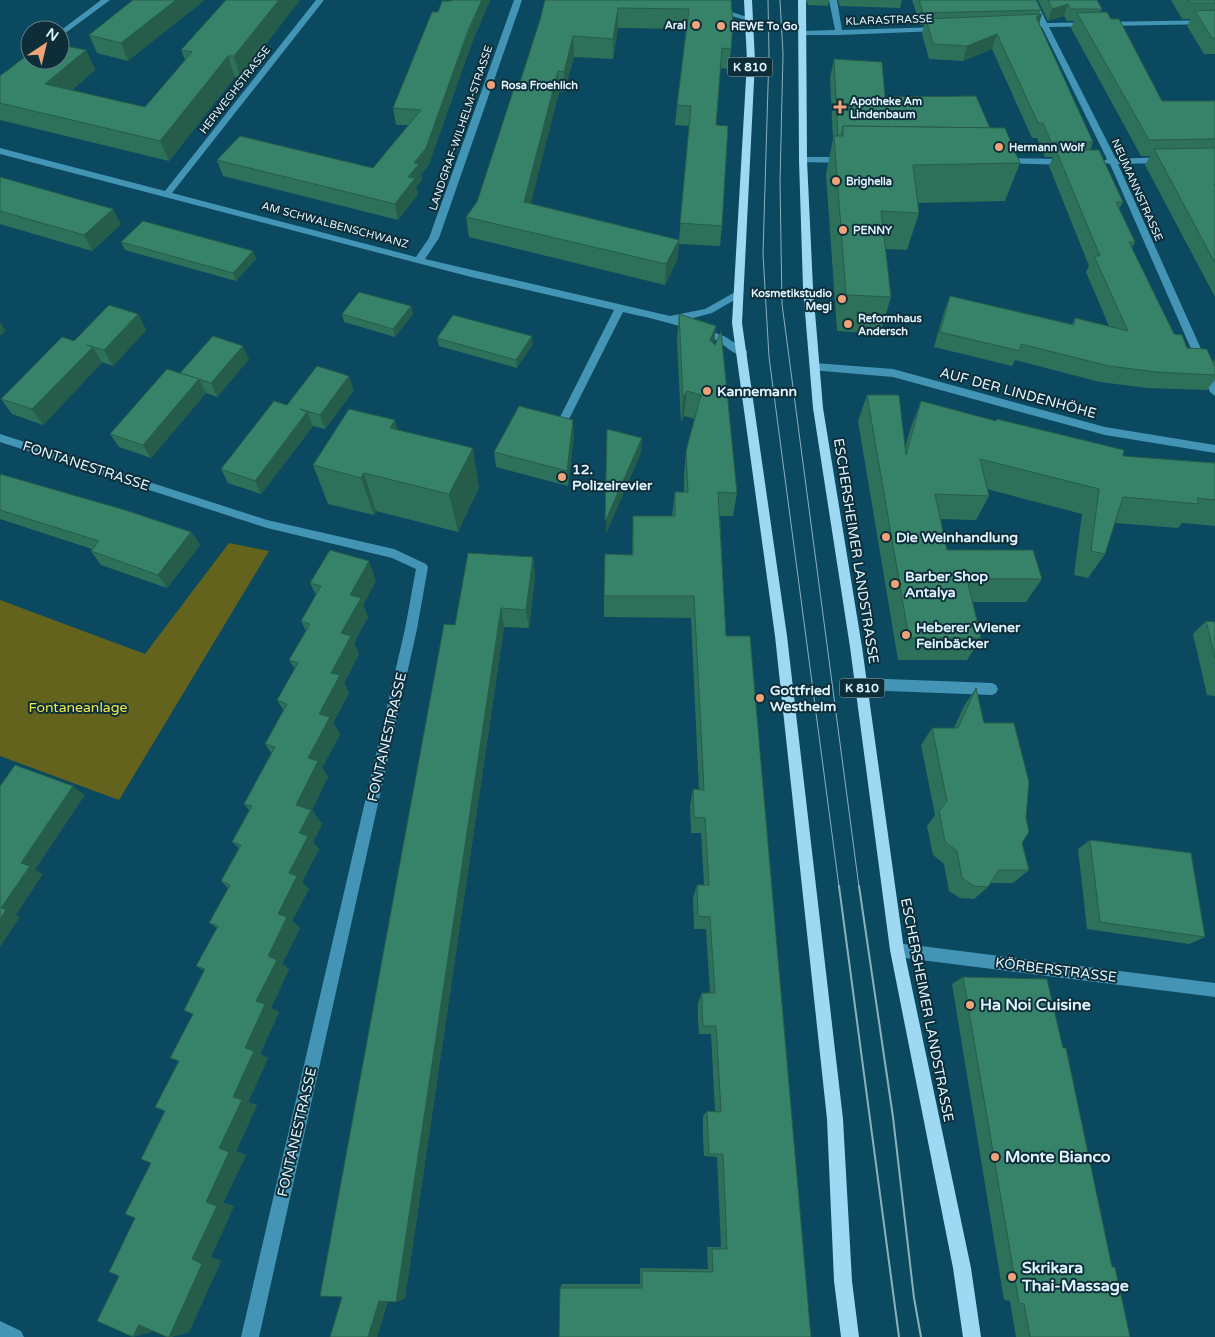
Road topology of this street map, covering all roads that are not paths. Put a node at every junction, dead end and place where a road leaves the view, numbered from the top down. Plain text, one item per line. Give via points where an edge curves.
1 (106, 0) edge
2 (320, 0) edge
3 (518, 0) edge
4 (703, 0) edge
5 (748, 0) edge
6 (802, 0) edge
7 (833, 0) edge
8 (1032, 0) edge
9 (748, 19) junction
10 (1215, 22) edge
11 (1025, 25) edge
12 (1044, 25) junction
13 (70, 27) edge
14 (946, 29) edge
15 (803, 33) junction
16 (839, 33) junction
17 (0, 151) edge
18 (804, 160) junction
19 (859, 160) edge
20 (1169, 160) edge
21 (996, 161) edge
22 (1074, 162) edge
23 (1094, 162) edge
24 (1114, 162) junction
25 (167, 194) junction
26 (419, 260) junction
27 (740, 293) junction
28 (620, 308) junction
29 (665, 318) junction
30 (743, 353) junction
31 (815, 367) junction
32 (1215, 392) edge
33 (563, 421) edge
34 (0, 438) edge
35 (1215, 450) edge
36 (861, 684) junction
37 (992, 689) dead end
38 (897, 950) junction
39 (1215, 990) edge
40 (0, 1330) edge
41 (15, 1337) edge
42 (250, 1337) edge
43 (850, 1337) edge
44 (972, 1337) edge

1 - 13 street
2 - 25 street, HERWEGHSTRASSE
3 - 26 street, LANDGRAF-WILHELM-STRASSE via 434,238
4 - 9 street via 703,5
5 - 9 main road, K 810
6 - 15 main road, ESCHERSHEIMER LANDSTRASSE / K 810
7 - 16 street
8 - 12 street, NEUMANNSTRASSE
9 - 27 main road, K 810 via 751,61
10 - 12 street
11 - 12 street
12 - 24 street, NEUMANNSTRASSE
14 - 16 street, KLARASTRASSE
15 - 16 street, KLARASTRASSE
15 - 18 main road, ESCHERSHEIMER LANDSTRASSE / K 810
17 - 25 street, AM SCHWALBENSCHWANZ
18 - 19 street
18 - 31 main road, ESCHERSHEIMER LANDSTRASSE / K 810 via 808,288
20 - 24 street
21 - 22 street
23 - 24 street
24 - 32 street, NEUMANNSTRASSE
25 - 26 street, AM SCHWALBENSCHWANZ
26 - 28 street, AM SCHWALBENSCHWANZ
27 - 29 street, AM SCHWALBENSCHWANZ via 711,312 692,317
27 - 30 main road, K 810 via 738,323
28 - 29 street, AM SCHWALBENSCHWANZ
28 - 33 street
29 - 30 street, AM SCHWALBENSCHWANZ via 712,334
30 - 43 main road, K 810 via 782,636 835,1119 843,1281
31 - 35 street, AUF DER LINDENHÖHE via 893,373 1105,431
31 - 36 main road, ESCHERSHEIMER LANDSTRASSE / K 810 via 818,408
34 - 42 street, FONTANESTRASSE via 267,524 394,554 422,567 409,638
36 - 37 street
36 - 38 main road, ESCHERSHEIMER LANDSTRASSE / K 810
38 - 39 street, KÖRBERSTRASSE
38 - 44 main road, ESCHERSHEIMER LANDSTRASSE / K 810 via 962,1268
40 - 41 street

